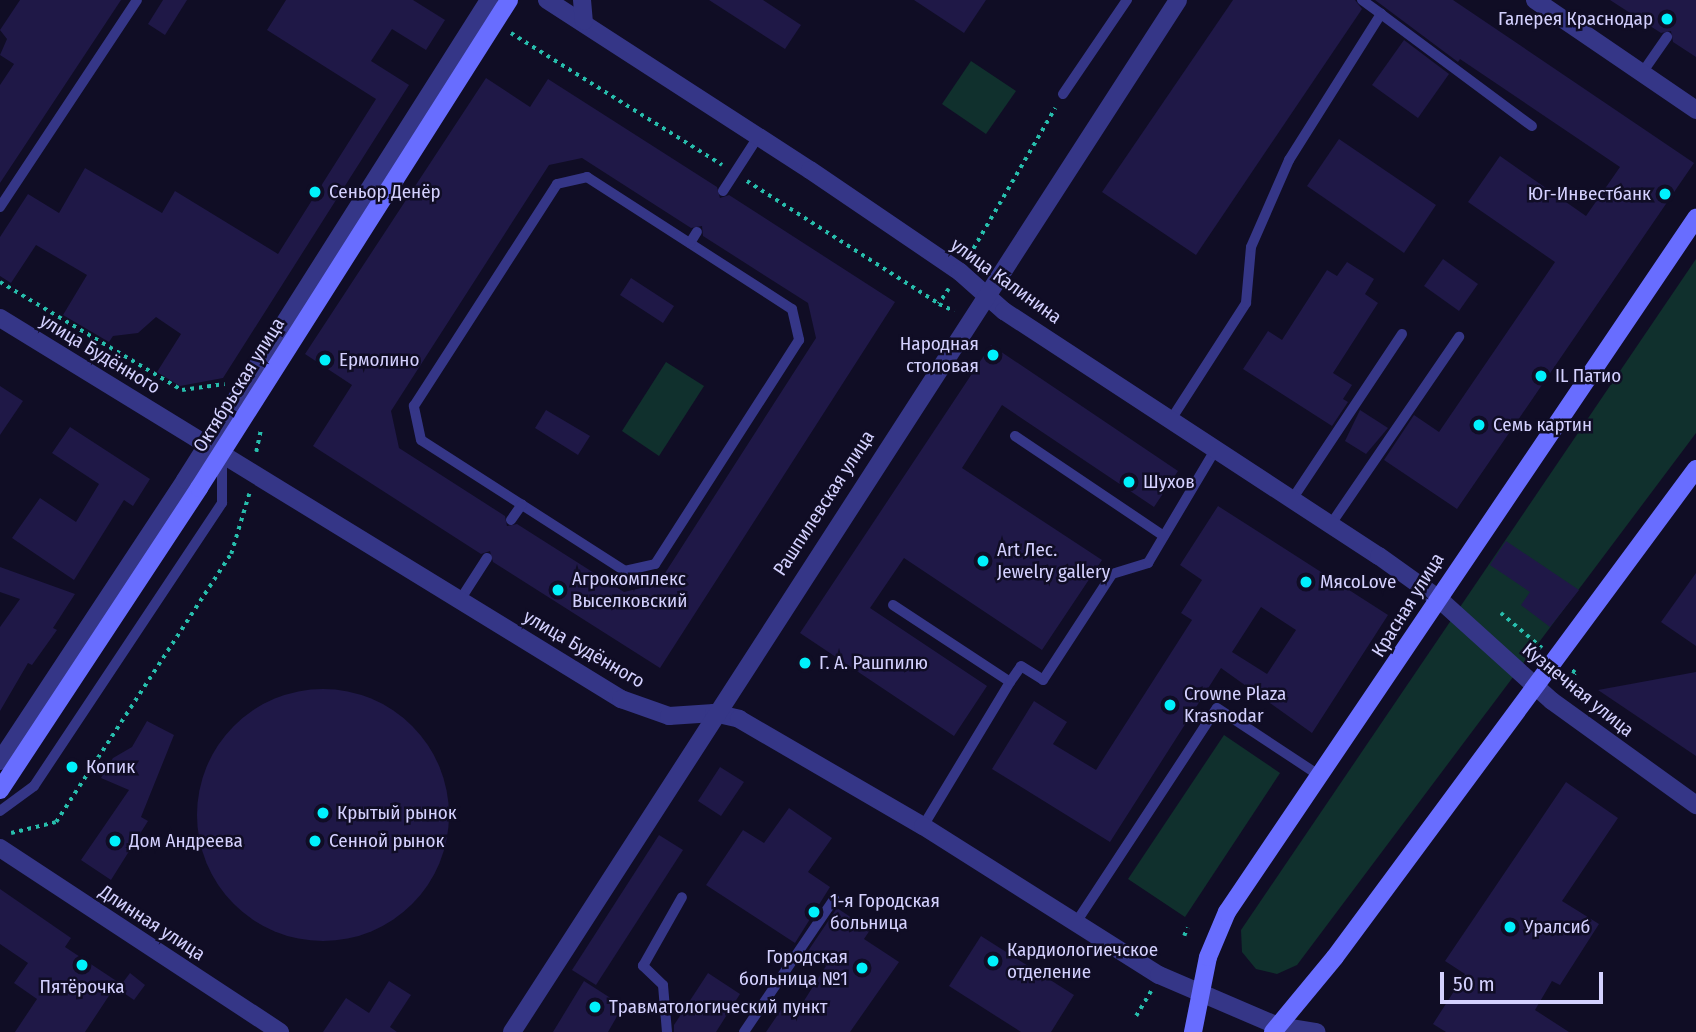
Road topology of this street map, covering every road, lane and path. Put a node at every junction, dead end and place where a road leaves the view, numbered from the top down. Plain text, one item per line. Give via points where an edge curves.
1 (137, 0) edge
2 (489, 0) edge
3 (509, 0) edge
4 (547, 0) edge
5 (582, 0) edge
6 (1127, 0) edge
7 (1178, 0) edge
8 (1362, 0) edge
9 (1535, 0) edge
10 (1381, 13) junction
11 (584, 21) junction
12 (1667, 37) dead end
13 (1642, 73) junction
14 (1063, 94) joint
15 (1696, 110) edge
16 (1532, 126) dead end
17 (758, 137) junction
18 (723, 191) dead end
19 (0, 207) edge
20 (1696, 218) edge
21 (697, 232) dead end
22 (690, 243) junction
23 (960, 272) junction
24 (0, 282) edge
25 (984, 295) junction
26 (969, 317) junction
27 (0, 318) edge
28 (1402, 334) dead end
29 (1459, 337) dead end
30 (223, 383) dead end
31 (1172, 418) junction
32 (263, 421) dead end
33 (1015, 436) dead end
34 (1217, 447) junction
35 (215, 449) junction
36 (1696, 469) edge
37 (252, 472) junction
38 (1293, 498) junction
39 (522, 504) junction
40 (511, 520) dead end
41 (1331, 524) junction
42 (1164, 536) junction
43 (487, 558) dead end
44 (1439, 599) junction
45 (460, 600) junction
46 (893, 605) dead end
47 (1501, 613) dead end
48 (1554, 657) junction
49 (1575, 673) dead end
50 (1010, 682) junction
51 (1534, 683) junction
52 (714, 713) junction
53 (0, 761) edge
54 (1320, 776) junction
55 (0, 790) edge
56 (1696, 805) edge
57 (0, 811) edge
58 (923, 825) junction
59 (0, 835) edge
60 (0, 848) edge
61 (682, 897) dead end
62 (834, 899) dead end
63 (1075, 924) junction
64 (1187, 928) dead end
65 (1184, 936) dead end
66 (1154, 985) dead end
67 (1198, 994) junction
68 (1136, 1016) dead end
69 (1275, 1029) edge
70 (280, 1032) edge
71 (512, 1032) edge
72 (667, 1032) edge
73 (744, 1032) edge
74 (1193, 1032) edge
75 (1317, 1032) edge

1 - 19 lane
2 - 35 street, Октябрьская улица
3 - 35 main road, Октябрьская улица
4 - 11 street, улица Калинина
5 - 11 street
6 - 14 lane
7 - 25 street, Рашпилевская улица
8 - 10 lane
9 - 13 street
10 - 16 lane
10 - 31 lane via 1289,160 1251,247 1246,303
11 - 17 street, улица Калинина
12 - 13 lane
13 - 15 street
14 - 23 path
17 - 18 lane
17 - 23 street, улица Калинина
20 - 44 main road, Красная улица
21 - 22 lane
22 - 39 lane via 587,177 557,184 421,395 414,406 421,440
22 - 39 lane via 792,309 799,340 716,470 655,564 625,571
23 - 25 street, улица Калинина
23 - 26 path via 939,304
24 - 30 path via 182,390
25 - 26 street, Рашпилевская улица
25 - 31 street, улица Калинина
26 - 52 street, Рашпилевская улица
27 - 35 street, улица Будённого
28 - 38 lane
29 - 41 lane
31 - 34 street, улица Калинина
32 - 37 path
33 - 42 lane
34 - 38 street, улица Калинина
34 - 42 lane
35 - 37 street, улица Будённого
35 - 53 street, Октябрьская улица
35 - 55 main road, Октябрьская улица
35 - 57 lane via 222,503 34,786
36 - 48 main road
37 - 45 street, улица Будённого
37 - 59 path via 245,517 231,554 56,822
38 - 41 street, улица Калинина
39 - 40 lane
41 - 44 street, улица Калинина
42 - 50 lane via 1148,563 1112,575 1043,680 1021,666
43 - 45 lane
44 - 51 street, Кузнечная улица
44 - 54 main road, Красная улица
45 - 52 street, улица Будённого via 621,699 670,716
46 - 50 lane
47 - 48 path
48 - 49 path
48 - 51 main road
50 - 58 lane
51 - 56 street, Кузнечная улица
51 - 69 main road via 1335,957
52 - 58 street, улица Будённого via 739,719
52 - 71 street, Рашпилевская улица
54 - 63 lane via 1217,708
54 - 67 main road, Красная улица via 1227,912
58 - 63 street, улица Будённого
60 - 70 street, Длинная улица
61 - 72 lane via 643,966 663,985
62 - 73 lane
63 - 67 street, улица Будённого
64 - 65 path
66 - 68 path
67 - 69 street, улица Будённого
67 - 74 main road, Красная улица
69 - 75 street, улица Будённого

